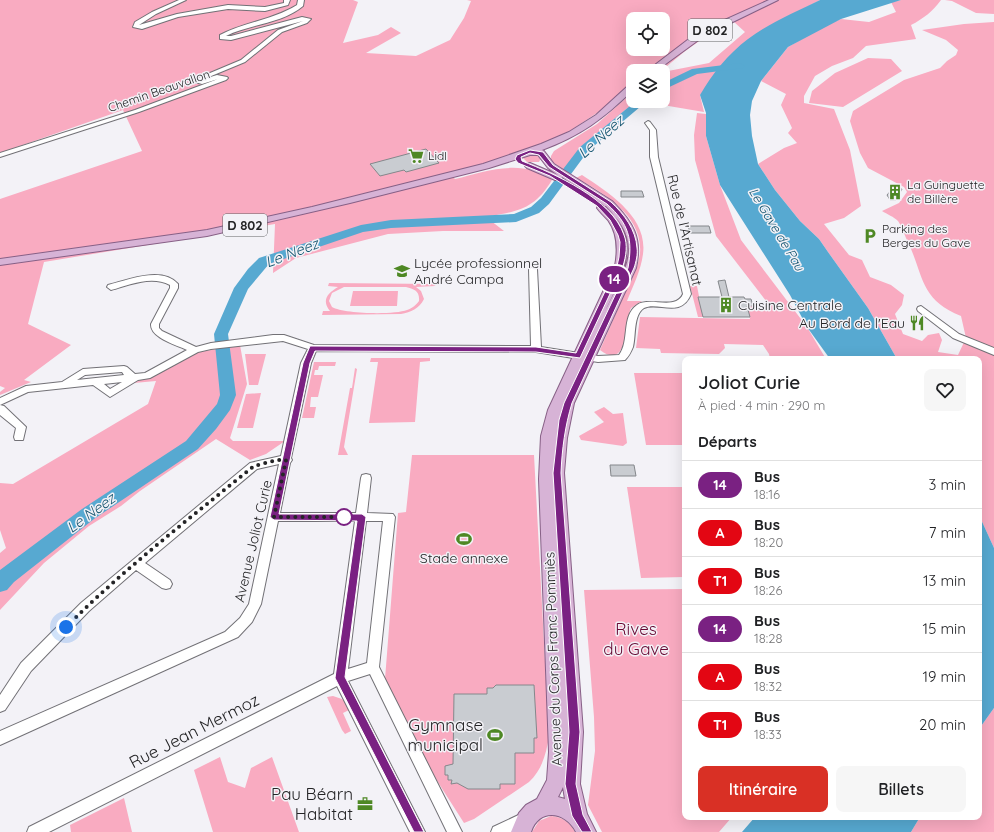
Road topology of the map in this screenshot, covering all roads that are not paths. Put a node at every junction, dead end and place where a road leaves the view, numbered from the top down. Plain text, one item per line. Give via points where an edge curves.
1 (183, 0) edge
2 (287, 0) edge
3 (301, 0) edge
4 (774, 0) edge
5 (661, 64) edge
6 (626, 92) edge
7 (648, 124) dead end
8 (559, 140) junction
9 (530, 152) junction
10 (0, 155) edge
11 (519, 156) junction
12 (545, 158) junction
13 (527, 165) junction
14 (486, 166) junction
15 (556, 173) junction
16 (0, 262) edge
17 (532, 269) dead end
18 (111, 287) dead end
19 (921, 308) dead end
20 (313, 348) junction
21 (536, 349) junction
22 (195, 350) junction
23 (994, 352) edge
24 (584, 357) junction
25 (135, 377) junction
26 (94, 381) junction
27 (64, 384) junction
28 (0, 402) edge
29 (0, 409) edge
30 (19, 437) dead end
31 (286, 460) junction
32 (366, 478) dead end
33 (274, 517) junction
34 (362, 517) junction
35 (136, 563) junction
36 (166, 584) dead end
37 (374, 667) junction
38 (340, 678) junction
39 (0, 706) edge
40 (0, 738) edge
41 (544, 806) junction
42 (582, 824) edge
43 (524, 825) edge
44 (34, 832) edge
45 (418, 832) edge
46 (455, 832) edge
47 (498, 832) edge

1 - 2 street via 154,13 137,23 136,27 177,16 228,7 272,8 286,4
3 - 10 street, Chemin Beauvallon via 300,6 296,9 240,27 222,36 226,39 308,19 280,30 242,61 194,81 218,77 224,80
4 - 5 main road, D 802 via 701,34
6 - 8 main road via 597,119
7 - 24 street, Rue de l'Artisanat via 653,130 654,156 687,294 685,299 674,305 646,305 638,308 634,314 628,354 622,358
8 - 9 main road
8 - 12 main road
9 - 11 main road
9 - 12 main road via 541,153
11 - 13 main road via 518,159
11 - 14 main road, D 802
12 - 13 main road via 542,164
12 - 15 main road, Avenue du Corps Franc Pommiès
13 - 14 main road, D 802
13 - 15 main road, Avenue du Corps Franc Pommiès
14 - 16 main road, D 802 via 206,234
15 - 24 main road, Avenue du Corps Franc Pommiès via 615,209 627,225 634,243 631,268
17 - 21 street
18 - 22 street via 154,277 169,280 174,284 174,288 155,328 159,334
19 - 23 street via 956,336
20 - 21 street
20 - 22 street via 284,338 248,340
20 - 31 street, Avenue Joliot Curie via 306,363
21 - 24 street
22 - 25 street via 147,376
24 - 41 main road, Avenue du Corps Franc Pommiès via 554,410 547,447 546,480 558,752 556,781
24 - 42 main road, Avenue du Corps Franc Pommiès via 563,420 557,473 574,732 571,784
25 - 26 street
25 - 26 street via 110,394
25 - 27 street via 124,369 83,372
26 - 27 street
27 - 28 street via 26,388
29 - 30 street via 21,427
31 - 33 street, Avenue Joliot Curie
31 - 35 street via 254,466
32 - 34 street
33 - 34 street
33 - 40 street, Avenue Joliot Curie via 255,604 250,617 241,628 229,636
34 - 37 street via 389,517
34 - 38 street
35 - 36 street
35 - 39 street via 85,607 26,667
37 - 38 street, Rue Jean Mermoz
37 - 46 street
38 - 44 street, Rue Jean Mermoz
38 - 45 street
41 - 42 main road via 562,806 570,810
41 - 43 main road via 534,811
43 - 47 street

